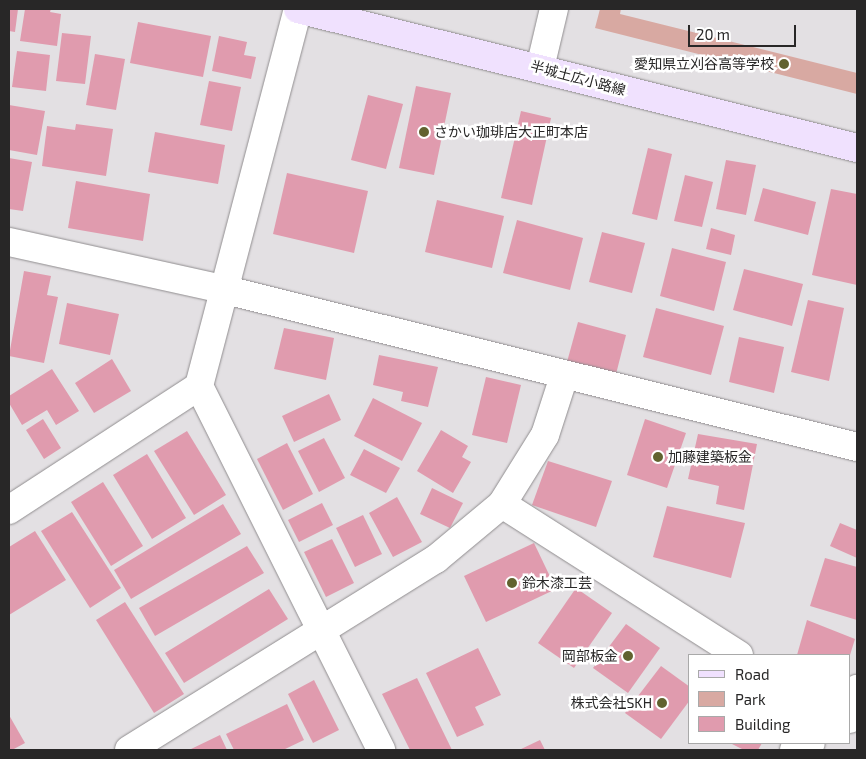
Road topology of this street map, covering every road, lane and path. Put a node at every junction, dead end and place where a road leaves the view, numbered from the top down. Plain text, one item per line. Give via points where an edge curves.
1 (298, 9) edge
2 (554, 9) edge
3 (540, 68) junction
4 (857, 148) edge
5 (9, 242) edge
6 (222, 290) junction
7 (564, 376) junction
8 (199, 386) junction
9 (857, 447) edge
10 (502, 504) junction
11 (9, 510) edge
12 (321, 629) junction
13 (737, 654) edge
14 (857, 689) edge
15 (851, 715) edge
16 (808, 744) edge
17 (128, 750) edge
18 (381, 750) edge
19 (794, 750) edge

1 - 3 main road, 半城土広小路線
1 - 6 street
2 - 3 street
3 - 4 main road, 半城土広小路線
5 - 6 street
6 - 7 street
6 - 8 street
7 - 9 street
7 - 10 street via 545,436
8 - 11 street
8 - 12 street
10 - 12 street via 436,559
10 - 13 street
12 - 17 street
12 - 18 street
14 - 15 street
16 - 19 street

